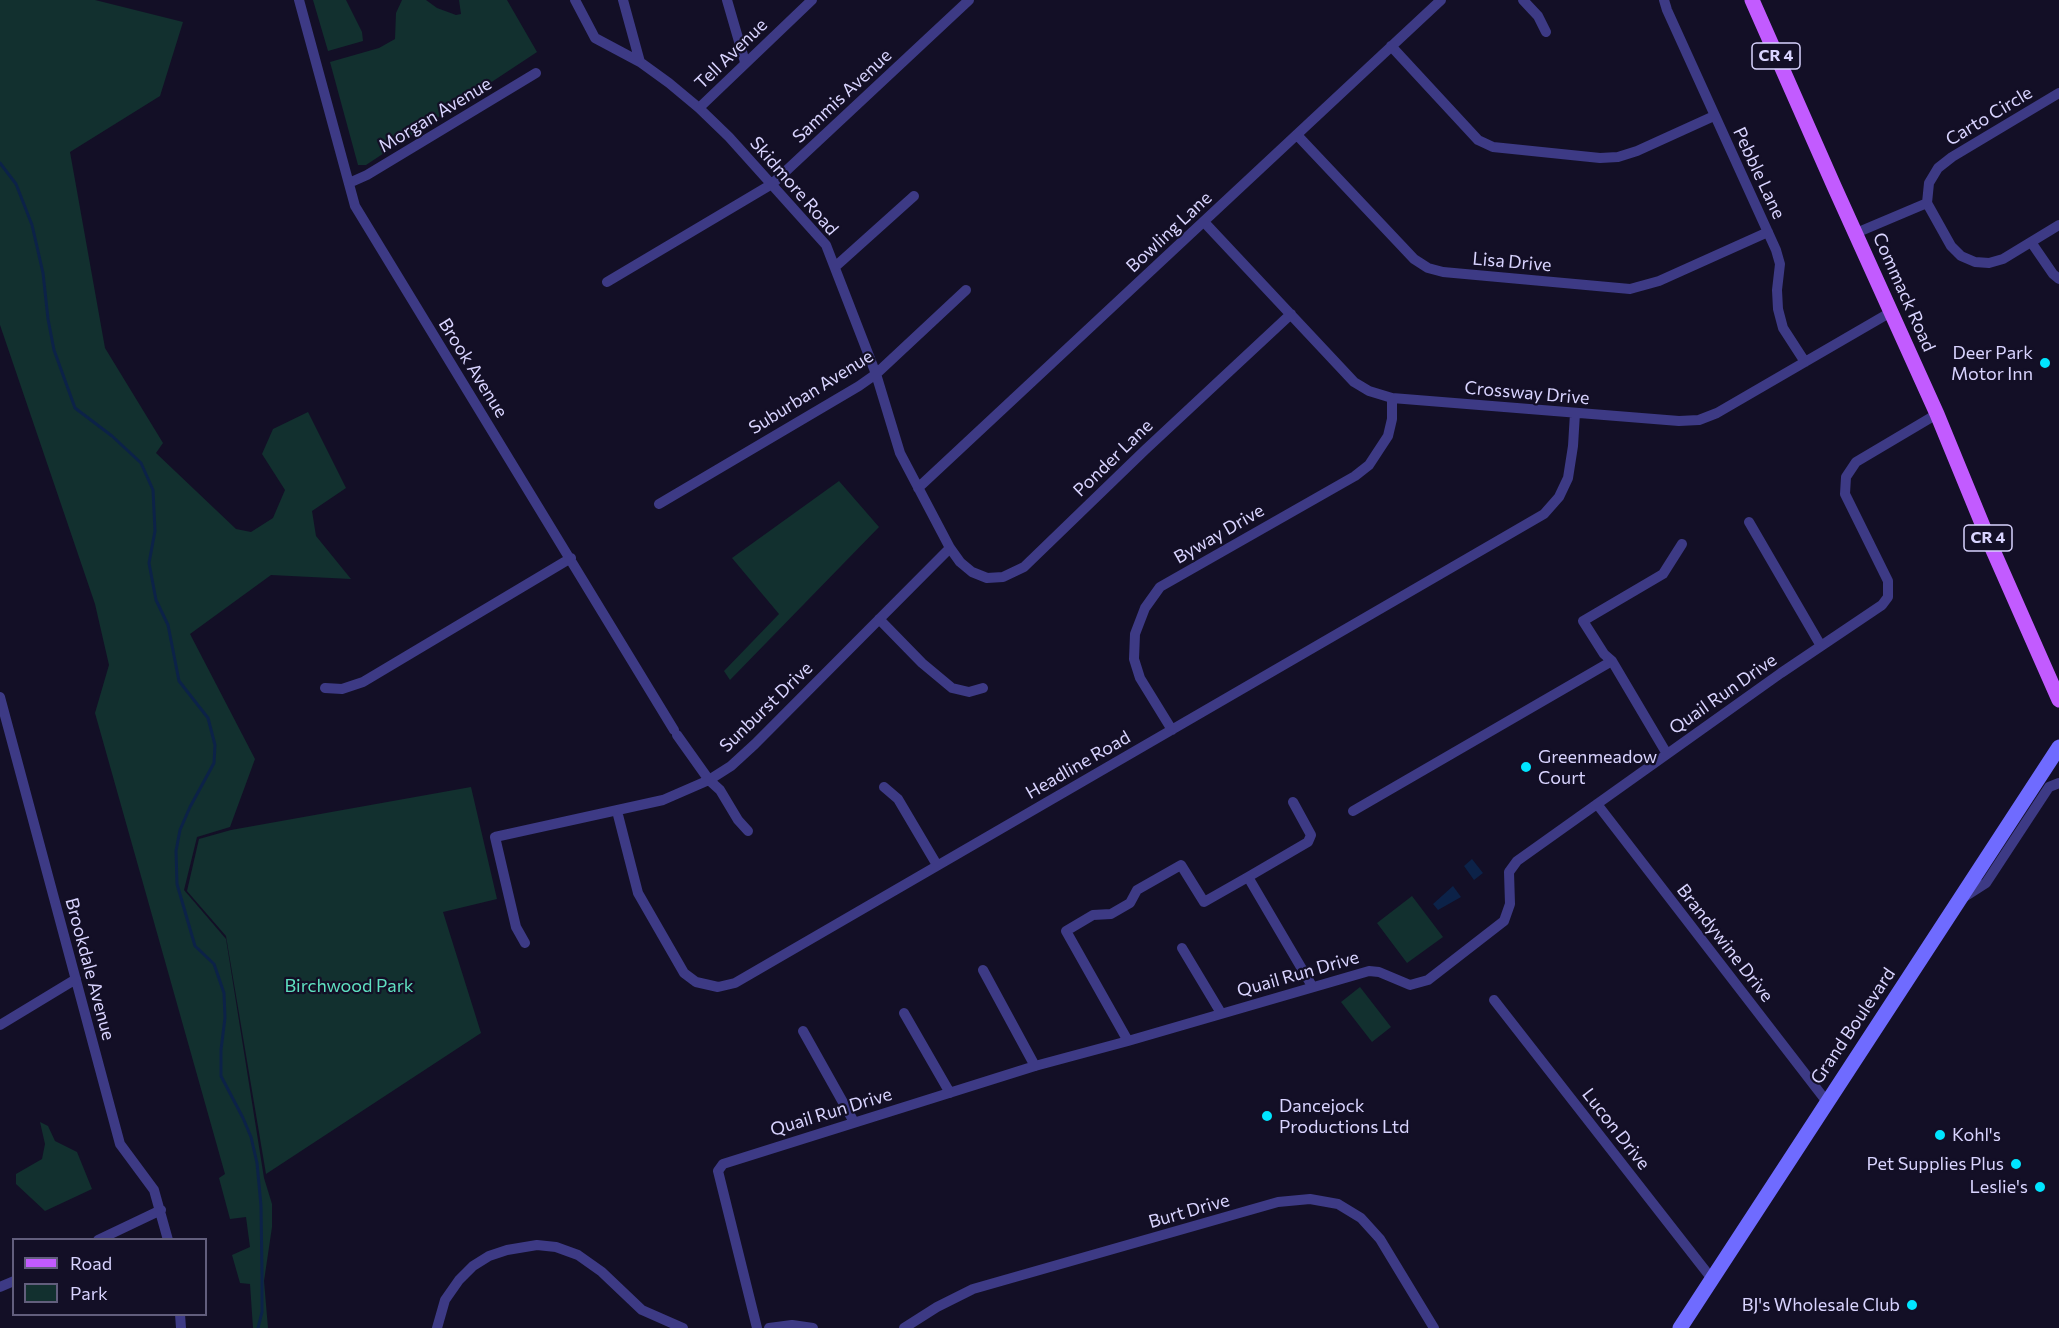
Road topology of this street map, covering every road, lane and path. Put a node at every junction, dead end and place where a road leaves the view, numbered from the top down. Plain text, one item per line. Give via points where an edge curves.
1 (299, 0) edge
2 (575, 0) edge
3 (623, 0) edge
4 (727, 0) edge
5 (812, 0) edge
6 (969, 0) edge
7 (1441, 0) edge
8 (1523, 0) edge
9 (1664, 0) edge
10 (1752, 0) edge
11 (1546, 32) dead end
12 (1391, 46) junction
13 (640, 62) junction
14 (745, 62) junction
15 (536, 73) dead end
16 (2059, 93) edge
17 (699, 108) junction
18 (1714, 116) junction
19 (1297, 135) junction
20 (349, 183) junction
21 (772, 183) junction
22 (914, 196) dead end
23 (1927, 204) junction
24 (1204, 222) junction
25 (2059, 225) edge
26 (1768, 232) junction
27 (1856, 233) junction
28 (2031, 242) junction
29 (836, 266) junction
30 (2059, 279) edge
31 (607, 282) dead end
32 (966, 290) dead end
33 (1891, 312) junction
34 (1291, 314) junction
35 (1805, 362) junction
36 (876, 374) junction
37 (1392, 398) junction
38 (1575, 413) junction
39 (1937, 414) junction
40 (918, 488) junction
41 (659, 504) dead end
42 (1749, 522) dead end
43 (1682, 544) dead end
44 (950, 548) junction
45 (571, 558) junction
46 (879, 619) junction
47 (1821, 646) junction
48 (1612, 661) junction
49 (325, 688) dead end
50 (983, 688) dead end
51 (0, 697) edge
52 (2059, 700) edge
53 (1172, 730) junction
54 (2059, 747) edge
55 (1667, 754) junction
56 (709, 780) junction
57 (2059, 783) edge
58 (884, 787) dead end
59 (1293, 802) dead end
60 (1598, 804) junction
61 (617, 811) junction
62 (1353, 811) dead end
63 (748, 831) dead end
64 (937, 865) junction
65 (1248, 877) junction
66 (1961, 899) junction
67 (525, 943) dead end
68 (1182, 948) dead end
69 (983, 970) dead end
70 (76, 979) junction
71 (1312, 986) junction
72 (1494, 1000) dead end
73 (904, 1012) dead end
74 (1221, 1013) junction
75 (0, 1024) edge
76 (803, 1031) dead end
77 (1128, 1041) junction
78 (1035, 1066) junction
79 (950, 1093) junction
80 (1827, 1102) junction
81 (854, 1122) junction
82 (161, 1210) junction
83 (100, 1238) edge
84 (168, 1238) edge
85 (1712, 1279) junction
86 (437, 1328) edge
87 (683, 1328) edge
88 (757, 1328) edge
89 (769, 1328) edge
90 (813, 1328) edge
91 (904, 1328) edge
92 (1434, 1328) edge
93 (1680, 1328) edge

1 - 20 street, Brook Avenue
2 - 13 street, Skidmore Road via 595,38
3 - 13 street
4 - 14 street
5 - 14 street, Tell Avenue
6 - 21 street, Sammis Avenue
7 - 12 street, Bowling Lane
8 - 11 street
9 - 18 street, Pebble Lane
10 - 27 main road, Commack Road / CR 4
12 - 18 street via 1478,140 1492,147 1600,158 1617,156 1637,151
12 - 19 street, Bowling Lane
13 - 17 street, Skidmore Road
14 - 17 street, Tell Avenue
15 - 20 street, Morgan Avenue
16 - 23 street, Carto Circle via 1938,168 1929,183
17 - 21 street, Skidmore Road
18 - 26 street, Pebble Lane
19 - 24 street, Bowling Lane
19 - 26 street, Lisa Drive via 1414,258 1443,272 1630,289 1659,281
20 - 45 street, Brook Avenue via 355,206
21 - 29 street, Skidmore Road via 826,245
21 - 31 street, Sammis Avenue
22 - 29 street
23 - 27 street
23 - 28 street via 1952,246 1961,256 1975,262 2003,259
24 - 34 street, Crossway Drive
24 - 40 street, Bowling Lane
25 - 28 street
26 - 35 street, Pebble Lane via 1780,264 1777,290 1783,328
27 - 33 main road, Commack Road / CR 4
28 - 30 street
29 - 36 street, Skidmore Road
32 - 36 street, Suburban Avenue
33 - 35 street, Crossway Drive
33 - 39 main road, Commack Road / CR 4
34 - 37 street, Crossway Drive via 1354,382
34 - 44 street, Ponder Lane via 1024,567 1003,577 987,578 972,572
35 - 38 street, Crossway Drive via 1699,420
36 - 40 street, Skidmore Road via 900,453
36 - 41 street, Suburban Avenue
37 - 38 street, Crossway Drive
37 - 53 street, Byway Drive via 1388,436 1369,465 1160,587 1145,608 1135,634 1134,659 1140,678
38 - 53 street, Headline Road via 1568,478 1559,497 1544,514
39 - 47 street, Quail Run Drive via 1856,462 1846,477 1845,494 1885,573 1888,597
39 - 52 main road, Commack Road / CR 4
40 - 44 street, Ponder Lane
42 - 47 street
43 - 48 street via 1663,574 1583,621
44 - 46 street, Sunburst Drive
45 - 49 street via 363,682 342,689
45 - 56 street, Brook Avenue via 675,732
46 - 50 street via 952,688 969,692
46 - 56 street, Sunburst Drive via 755,744
47 - 55 street, Quail Run Drive
48 - 55 street
48 - 62 street
51 - 70 street, Brookdale Avenue
53 - 64 street, Headline Road
54 - 66 street, Grand Boulevard
55 - 60 street, Quail Run Drive
56 - 61 street, Sunburst Drive via 663,800
56 - 63 street, Brook Avenue
57 - 66 street via 2049,788 1986,883
58 - 64 street via 898,799
59 - 65 street via 1311,835 1308,842
60 - 71 street, Quail Run Drive via 1512,866 1508,881 1510,904 1504,921 1428,980 1410,985 1369,971
60 - 80 street, Brandywine Drive
61 - 64 street, Headline Road via 638,893 678,963 696,982 718,987 735,983 773,962
61 - 67 street, Sunburst Drive via 495,837 516,927
65 - 71 street
65 - 77 street via 1204,902 1181,865 1137,890 1130,903 1111,914 1093,915 1066,931
66 - 80 street, Grand Boulevard
68 - 74 street
69 - 78 street
70 - 75 street
70 - 82 street, Brookdale Avenue via 120,1144 154,1190
71 - 74 street, Quail Run Drive
72 - 85 street, Lucon Drive
73 - 79 street
74 - 77 street, Quail Run Drive
76 - 81 street
77 - 78 street, Quail Run Drive
78 - 79 street, Quail Run Drive
79 - 81 street, Quail Run Drive
80 - 85 street, Grand Boulevard
81 - 88 street, Quail Run Drive via 723,1164 718,1171
82 - 83 street
82 - 84 street, Brookdale Avenue
85 - 93 street, Grand Boulevard
86 - 87 street via 445,1300 473,1266 507,1250 537,1245 578,1255 642,1310
89 - 90 street
91 - 92 street, Burt Drive via 937,1306 973,1290 1278,1202 1310,1199 1338,1204 1361,1218 1380,1239

